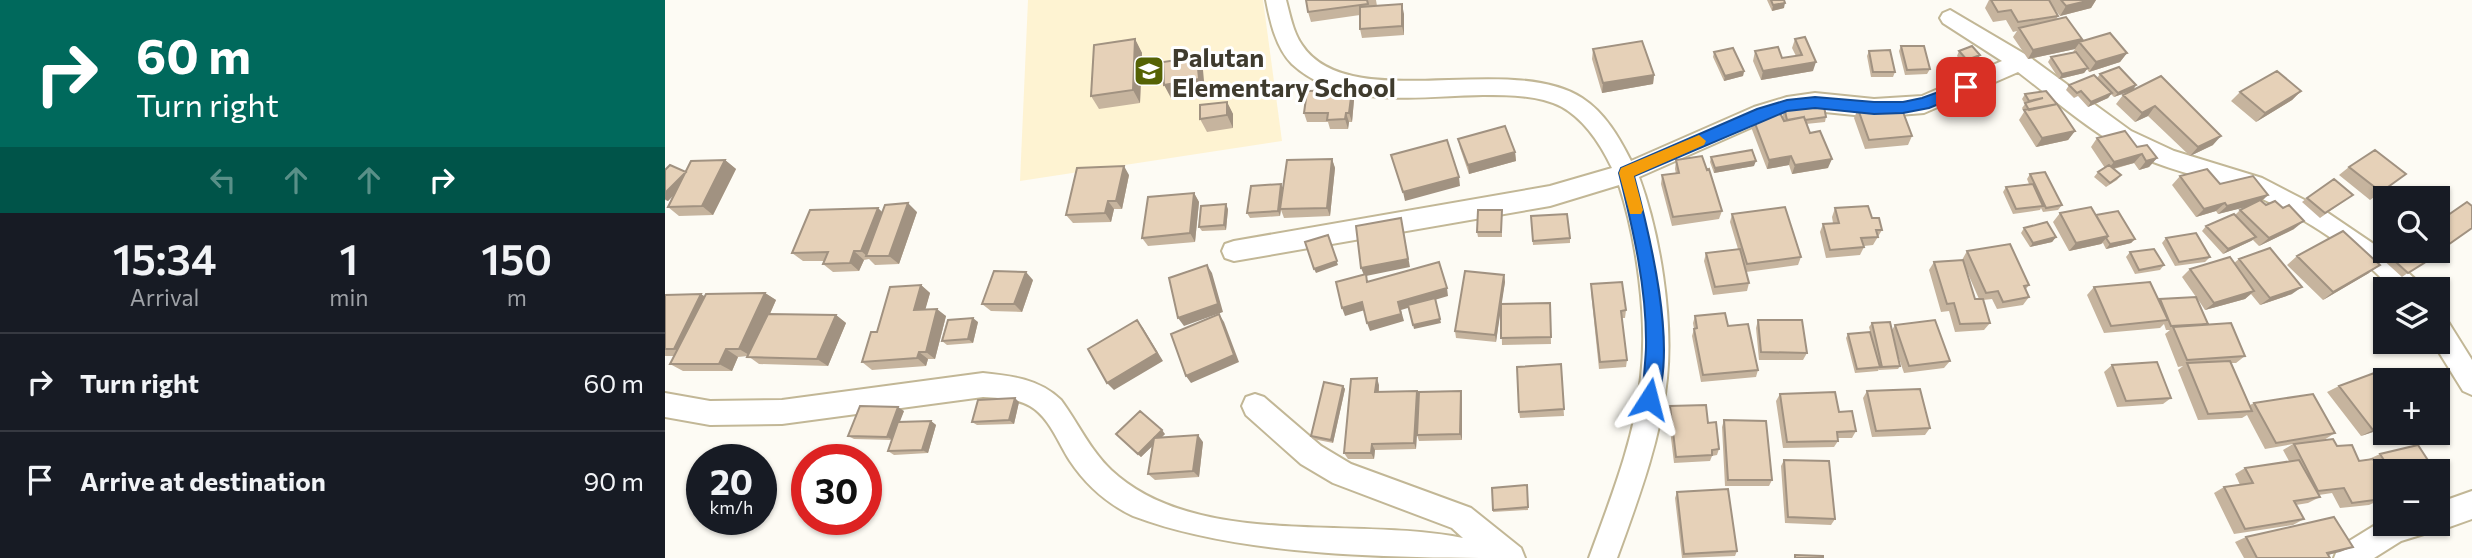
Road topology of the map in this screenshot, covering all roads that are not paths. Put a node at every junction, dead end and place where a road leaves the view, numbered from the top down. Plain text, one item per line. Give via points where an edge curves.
1 (1276, 0) edge
2 (1950, 18) dead end
3 (2020, 62) junction
4 (1626, 173) junction
5 (1234, 251) dead end
6 (2393, 277) edge
7 (2450, 347) edge
8 (2472, 383) edge
9 (665, 405) edge
10 (1255, 407) dead end
11 (2472, 505) edge
12 (2450, 513) edge
13 (2384, 536) edge
14 (1493, 558) edge
15 (1511, 558) edge
16 (1603, 558) edge
17 (2348, 558) edge

1 - 4 street via 1298,57 1323,77 1352,86 1531,88 1567,100 1597,122
2 - 3 street
3 - 4 street via 1914,106 1874,108 1815,102 1762,113
3 - 6 street via 2137,146 2252,184 2295,206
4 - 5 street via 1550,196
4 - 16 street via 1655,325 1654,378 1624,500
7 - 8 street
9 - 14 street via 710,413 782,412 983,385 1011,386 1032,391 1053,407 1093,469 1120,495 1165,516 1226,534 1442,549
10 - 15 street via 1311,456 1343,474 1461,518
11 - 12 street
13 - 17 street

